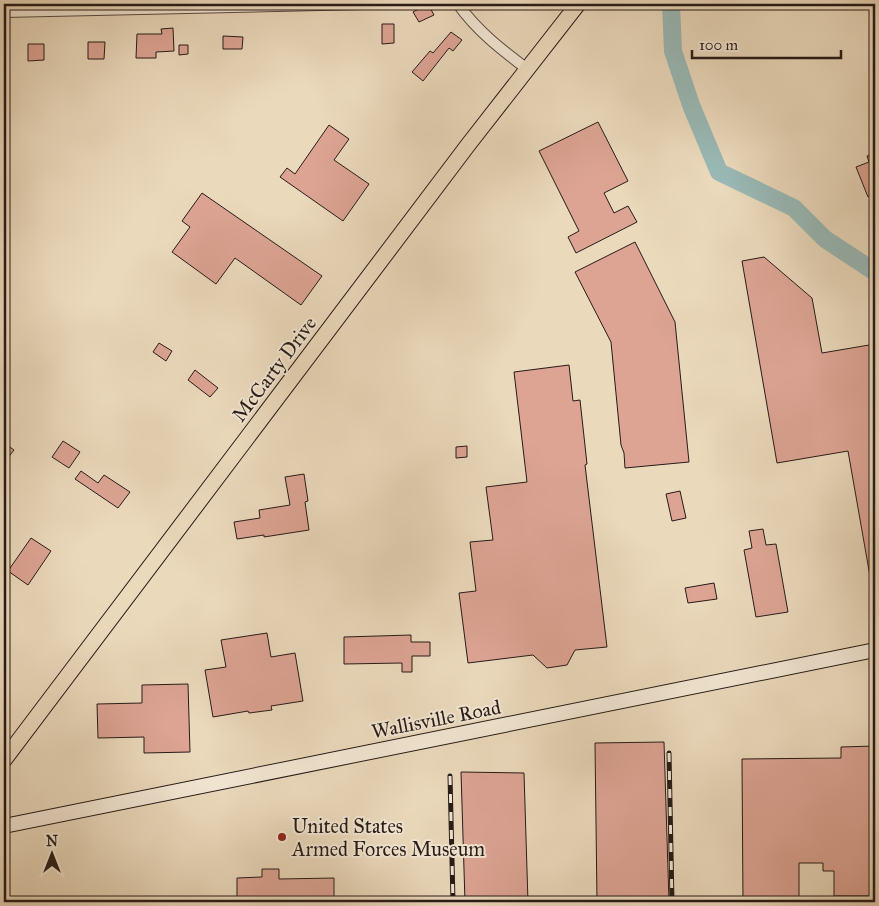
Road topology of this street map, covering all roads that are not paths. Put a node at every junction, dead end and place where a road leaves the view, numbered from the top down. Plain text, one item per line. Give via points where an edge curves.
1 (364, 4) edge
2 (458, 4) edge
3 (578, 4) edge
4 (4, 12) edge
5 (527, 69) junction
6 (875, 650) edge
7 (4, 760) edge
8 (4, 826) edge

1 - 4 street
2 - 5 street via 493,43
3 - 5 main road, McCarty Drive
5 - 7 main road, McCarty Drive
6 - 8 main road, Wallisville Road

